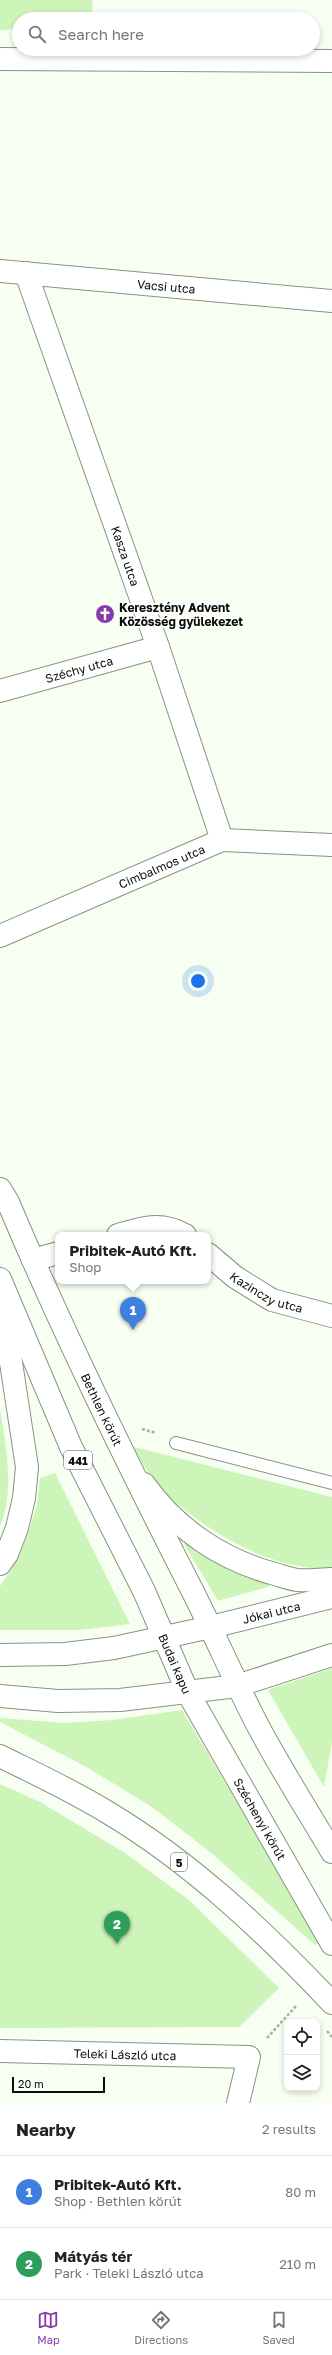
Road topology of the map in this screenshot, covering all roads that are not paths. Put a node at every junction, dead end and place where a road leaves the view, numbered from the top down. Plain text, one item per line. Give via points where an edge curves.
1 (0, 60) edge
2 (332, 61) edge
3 (0, 271) edge
4 (26, 273) junction
5 (332, 301) edge
6 (158, 647) junction
7 (0, 691) edge
8 (222, 840) junction
9 (332, 845) edge
10 (0, 936) edge
11 (0, 1190) edge
12 (127, 1232) edge
13 (177, 1232) edge
14 (55, 1254) edge
15 (211, 1257) edge
16 (32, 1260) junction
17 (0, 1279) edge
18 (0, 1291) edge
19 (332, 1316) edge
20 (176, 1443) dead end
21 (122, 1453) junction
22 (332, 1483) edge
23 (0, 1564) edge
24 (332, 1579) edge
25 (332, 1597) edge
26 (211, 1627) junction
27 (164, 1638) junction
28 (332, 1654) edge
29 (0, 1655) edge
30 (237, 1686) junction
31 (188, 1693) junction
32 (0, 1696) edge
33 (0, 1756) edge
34 (332, 1852) edge
35 (332, 1944) edge
36 (332, 2003) edge
37 (0, 2051) edge
38 (238, 2103) edge

1 - 2 main road
3 - 4 main road, Vacsi utca
4 - 5 main road, Vacsi utca
4 - 6 main road, Kasza utca
6 - 7 main road, Széchy utca
6 - 8 main road, Kasza utca
8 - 9 main road, Cimbalmos utca
8 - 10 main road, Cimbalmos utca
11 - 16 main road, Bethlen körút via 8,1202
12 - 13 main road via 146,1226
14 - 16 main road
15 - 19 main road, Kazinczy utca via 235,1277 272,1300
16 - 21 main road, Bethlen körút
17 - 27 main road, 441 via 72,1447 144,1591
18 - 23 main road via 27,1467 24,1498 17,1528 7,1554
20 - 22 lane
21 - 24 main road via 156,1501 179,1524 213,1549 254,1568 298,1580
21 - 26 main road, Bethlen körút
25 - 26 main road, Jókai utca
26 - 27 main road, Jókai utca
26 - 30 main road
27 - 29 main road, Budai kapu via 65,1654
27 - 31 main road, Budai kapu
28 - 30 main road
30 - 31 main road, Budai kapu
30 - 34 main road
31 - 32 main road via 120,1700 58,1701
31 - 35 main road, Széchenyi körút
33 - 36 main road, 5 via 108,1812 178,1861 231,1904 292,1960
37 - 38 main road, Teleki László utca via 249,2057

